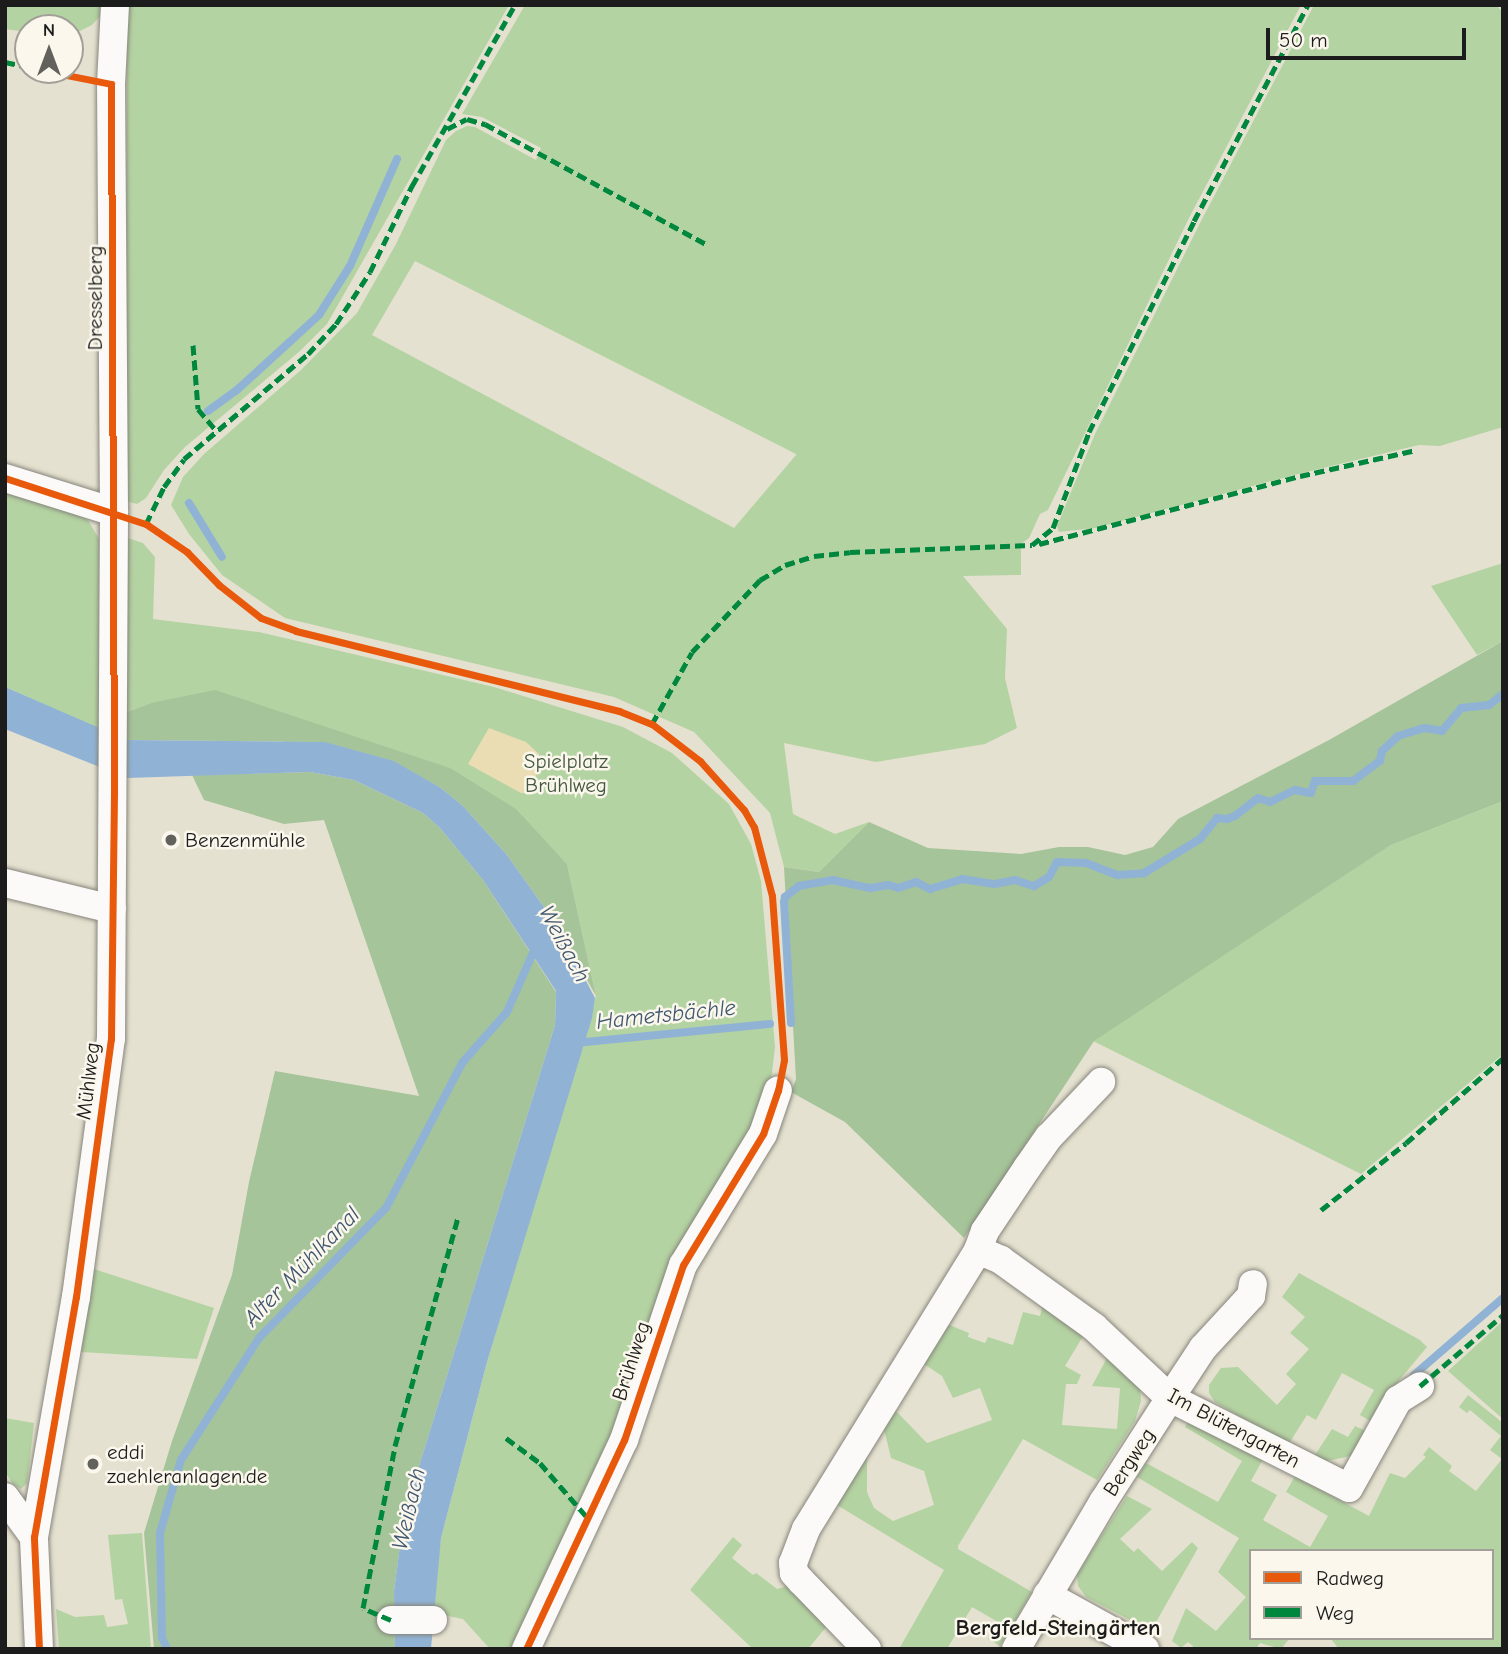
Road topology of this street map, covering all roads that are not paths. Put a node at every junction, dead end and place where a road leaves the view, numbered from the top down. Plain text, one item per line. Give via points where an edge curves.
1 (115, 5) edge
2 (5, 478) edge
3 (114, 512) junction
4 (5, 883) edge
5 (112, 909) junction
6 (1101, 1082) dead end
7 (778, 1090) dead end
8 (978, 1250) junction
9 (1253, 1284) dead end
10 (1409, 1393) dead end
11 (1170, 1398) junction
12 (5, 1497) edge
13 (34, 1538) junction
14 (1047, 1594) junction
15 (391, 1620) dead end
16 (433, 1620) dead end
17 (39, 1649) edge
18 (526, 1649) edge
19 (867, 1649) edge
20 (1016, 1649) edge
21 (1145, 1649) edge

1 - 3 street, Dresselberg via 111,84
2 - 3 street
3 - 5 street, Mühlweg
4 - 5 street
5 - 13 street, Mühlweg via 111,1038 78,1284
6 - 8 street via 1027,1168 985,1231
7 - 18 street, Brühlweg via 763,1134 683,1265 624,1440
8 - 11 street, Im Blütengarten via 1001,1260 1094,1327
8 - 19 street via 806,1529 793,1563 794,1573
9 - 11 street, Bergweg via 1251,1296 1203,1348
10 - 11 street, Im Blütengarten via 1349,1488
11 - 14 street, Bergweg
12 - 13 street
13 - 17 street, Mühlweg
14 - 20 street, Bergweg
14 - 21 street
15 - 16 street

